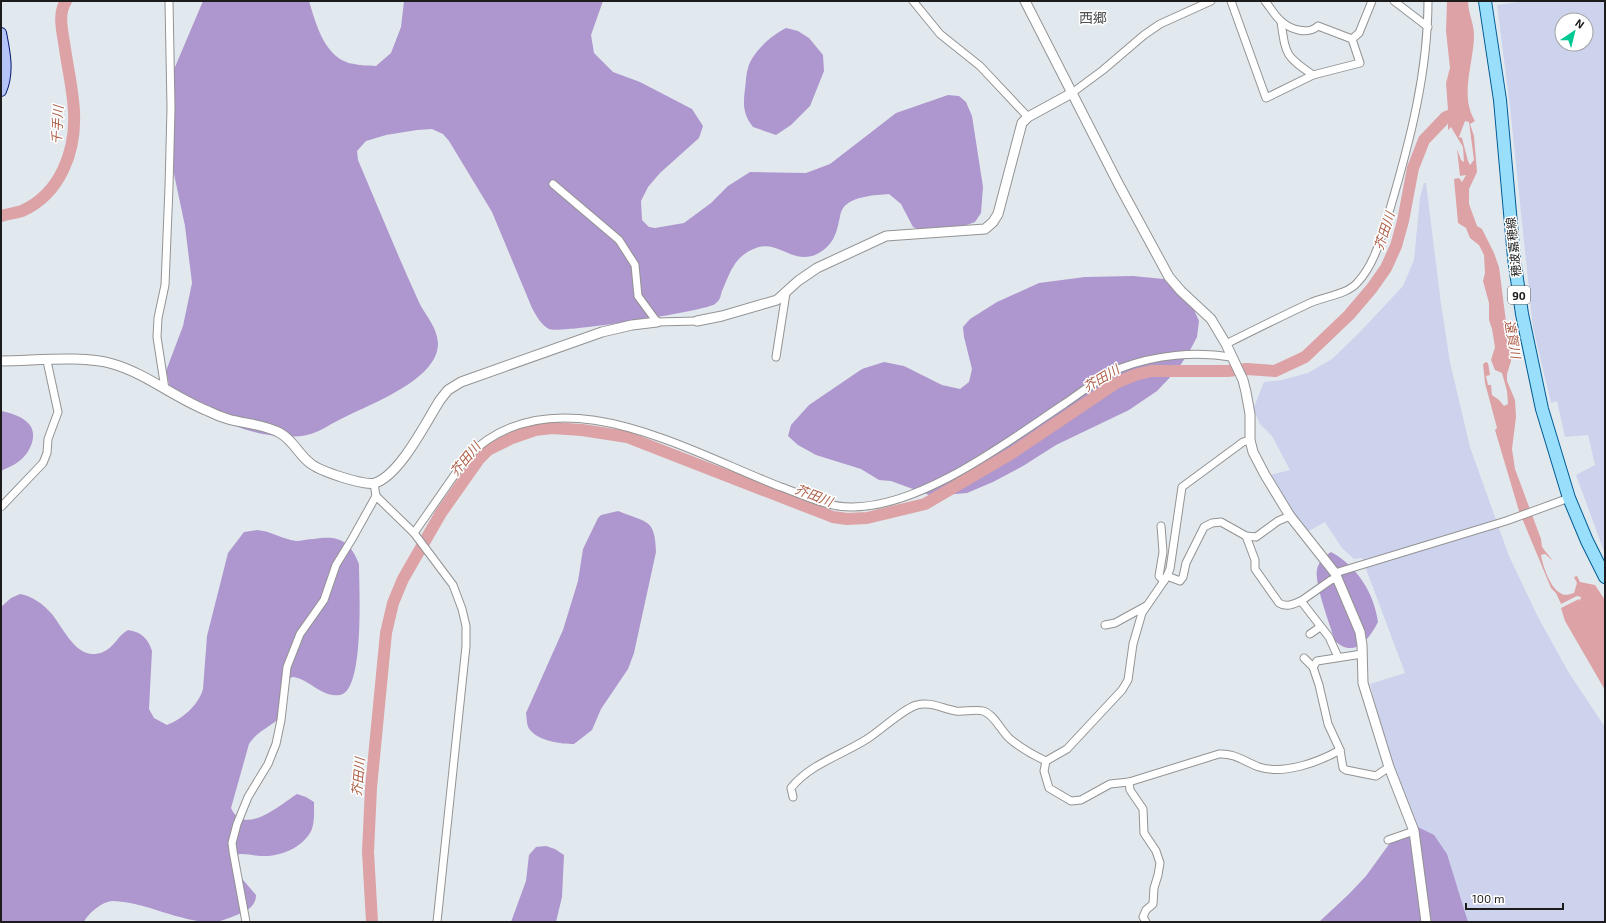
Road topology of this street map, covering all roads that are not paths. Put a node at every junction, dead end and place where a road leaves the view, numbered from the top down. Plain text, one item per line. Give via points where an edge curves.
1 (169, 1) edge
2 (913, 1) edge
3 (1025, 1) edge
4 (1209, 1) edge
5 (1230, 1) edge
6 (1265, 1) edge
7 (1372, 1) edge
8 (1394, 1) edge
9 (1428, 1) edge
10 (1485, 1) edge
11 (1282, 22) junction
12 (1428, 27) junction
13 (1, 34) edge
14 (1352, 39) junction
15 (1313, 76) junction
16 (1, 91) edge
17 (1072, 93) junction
18 (1028, 117) junction
19 (553, 184) dead end
20 (786, 293) junction
21 (697, 321) joint
22 (657, 322) junction
23 (1226, 344) junction
24 (776, 357) dead end
25 (1232, 357) junction
26 (1, 361) edge
27 (47, 361) junction
28 (166, 389) junction
29 (1250, 440) junction
30 (374, 483) junction
31 (376, 496) junction
32 (1567, 499) junction
33 (1, 507) edge
34 (1290, 516) junction
35 (1161, 526) dead end
36 (414, 533) junction
37 (1246, 536) junction
38 (1336, 575) junction
39 (1605, 577) edge
40 (1166, 578) junction
41 (1301, 602) junction
42 (1146, 606) junction
43 (1105, 625) dead end
44 (1320, 627) junction
45 (1310, 634) dead end
46 (1362, 654) junction
47 (1338, 657) junction
48 (1304, 658) dead end
49 (1313, 667) junction
50 (1340, 750) junction
51 (1046, 761) junction
52 (1388, 767) junction
53 (1129, 782) junction
54 (794, 797) dead end
55 (1414, 831) junction
56 (1388, 840) dead end
57 (246, 922) edge
58 (437, 922) edge
59 (1146, 922) edge
60 (1426, 922) edge

1 - 28 street via 170,187 165,285 157,337
2 - 18 street via 940,34 980,66
3 - 17 street
4 - 17 street via 1160,24
5 - 15 street via 1266,98
6 - 11 street
7 - 14 street via 1359,33
8 - 12 street
9 - 12 street
10 - 32 main road, 穂波嘉穂線 / 90 via 1500,100 1514,258 1522,314 1542,409
11 - 14 street via 1306,32 1313,31 1318,26
11 - 15 street via 1287,55
12 - 23 street via 1423,75 1402,170 1378,247 1369,267 1357,283 1345,291 1312,302
13 - 16 main road via 7,61
14 - 15 street via 1360,63
17 - 18 street
17 - 23 street via 1169,277 1211,319
18 - 20 street via 1019,130 998,214 985,229 886,236 817,268
19 - 22 street via 619,240 627,250 635,265 638,296
20 - 21 street via 777,300 757,307
20 - 24 street
21 - 22 street
22 - 30 street via 602,332 461,382 448,390 440,400 392,473
23 - 25 street
25 - 29 street via 1242,380 1250,414
25 - 36 street via 1211,354 1173,357 1148,360 1118,369 1013,439 931,487 885,503 855,508 839,507 803,495 657,435 629,427 571,418 526,422 493,435 477,446
26 - 27 street
27 - 28 street via 96,360 113,364
27 - 33 street via 58,412 48,439 47,453 43,463
28 - 30 street via 228,419 282,434 319,470
29 - 34 street via 1253,452
29 - 40 street via 1243,442 1182,487 1170,569
30 - 31 street
31 - 36 street
31 - 57 street via 336,565 324,600 300,634 287,667 276,744 237,824 232,843
32 - 38 street
32 - 39 main road, 穂波嘉穂線 / 90
34 - 37 street via 1278,520 1256,538
34 - 38 street
35 - 40 street via 1163,552 1158,576
36 - 58 street via 452,585 459,598 466,626 466,653
37 - 40 street via 1222,522 1204,526 1186,563 1184,577 1180,581
37 - 41 street via 1255,569 1279,603 1289,606
38 - 41 street
38 - 46 street via 1360,632
40 - 42 street
41 - 44 street
42 - 43 street via 1115,623
42 - 51 street via 1133,644 1128,680 1122,690 1067,749
44 - 45 street
44 - 47 street via 1329,637
46 - 47 street
46 - 52 street via 1363,683
47 - 49 street via 1317,661
48 - 49 street
49 - 50 street via 1328,724
50 - 52 street via 1343,768 1346,770 1376,776
50 - 53 street via 1306,766 1270,770 1238,756 1219,754
51 - 53 street via 1044,771 1049,788 1071,801 1081,800 1110,784
51 - 54 street via 1010,739 993,717 983,711 955,710 918,704 866,740 798,781 792,788
52 - 55 street
53 - 59 street via 1130,790 1143,810 1144,833 1156,851 1160,863 1153,904 1143,917
55 - 56 street
55 - 60 street

